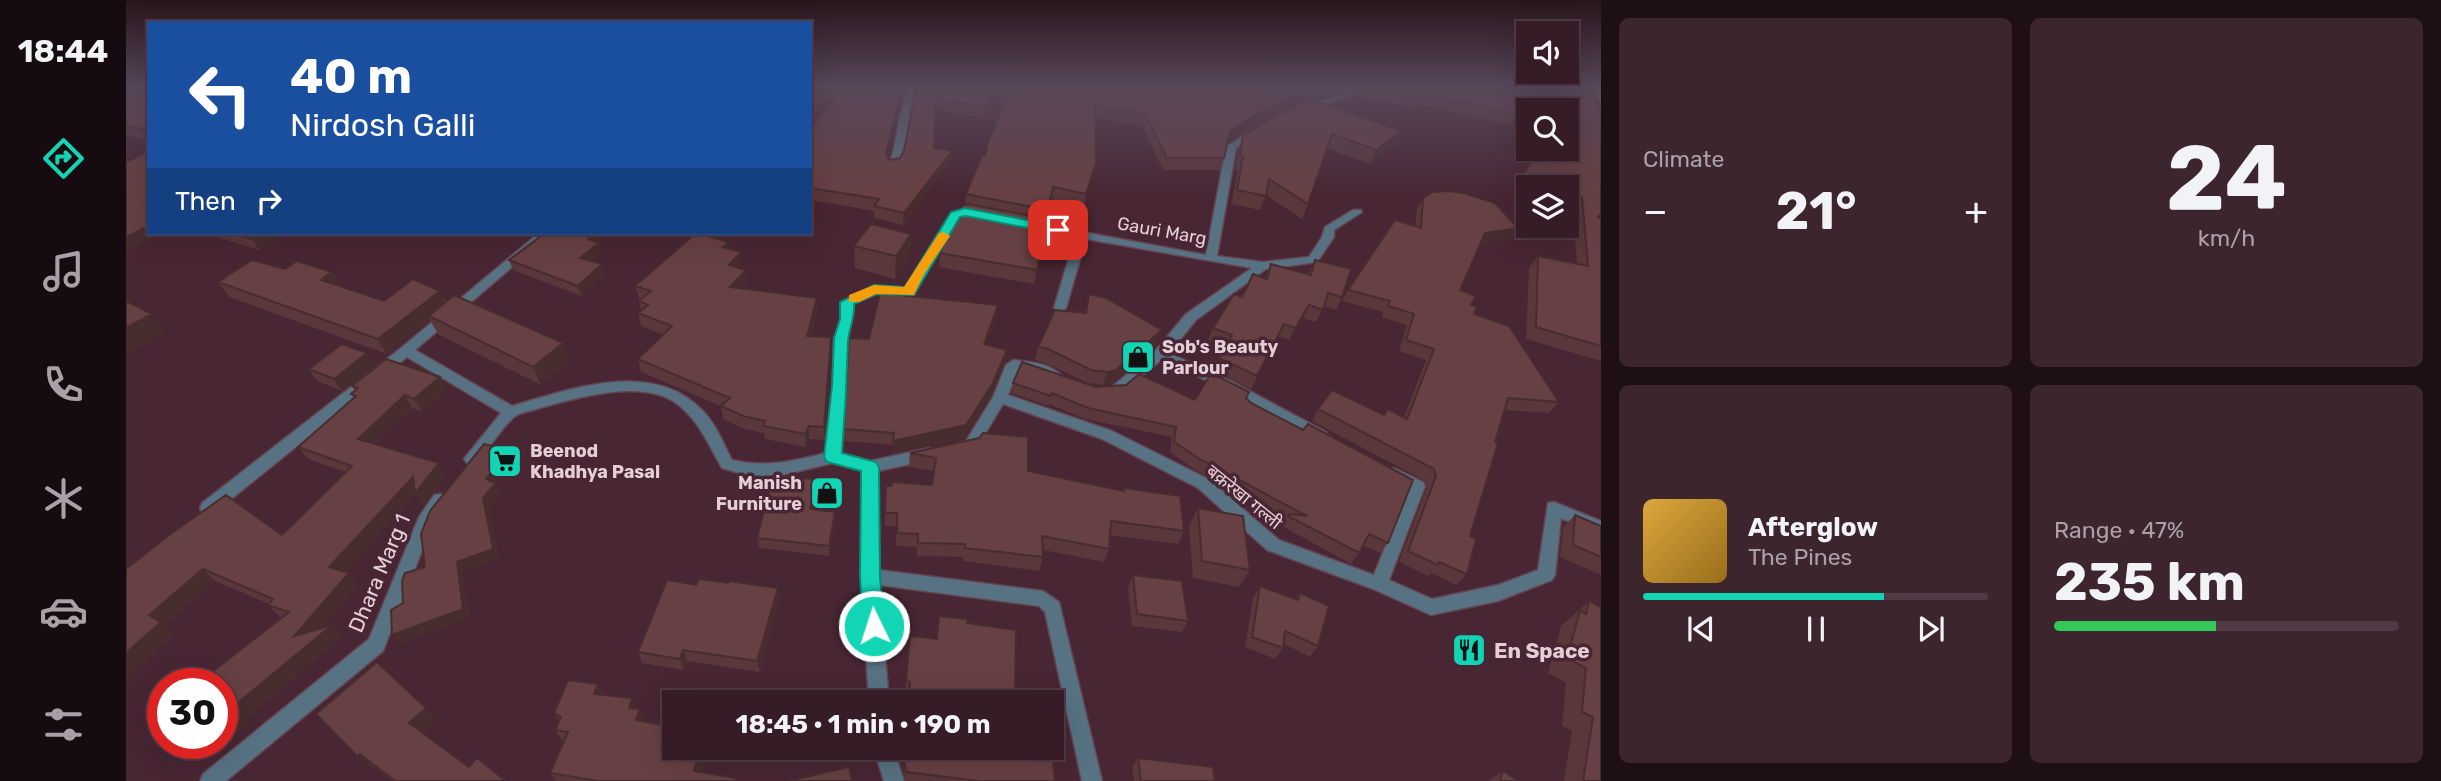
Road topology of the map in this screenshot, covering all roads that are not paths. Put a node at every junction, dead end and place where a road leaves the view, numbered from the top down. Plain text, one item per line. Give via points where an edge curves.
1 (904, 122) edge
2 (1269, 125) edge
3 (893, 167) edge
4 (1357, 212) dead end
5 (991, 217) edge
6 (1017, 222) edge
7 (544, 235) edge
8 (1081, 235) junction
9 (1211, 259) junction
10 (1263, 266) junction
11 (1060, 308) edge
12 (406, 351) junction
13 (1160, 354) junction
14 (1072, 384) edge
15 (1094, 391) edge
16 (1000, 398) junction
17 (510, 412) junction
18 (1332, 442) edge
19 (833, 457) junction
20 (870, 467) junction
21 (1380, 467) edge
22 (201, 514) edge
23 (1601, 528) edge
24 (870, 576) junction
25 (1379, 584) junction
26 (878, 690) edge
27 (887, 760) edge
28 (210, 781) edge
29 (894, 781) edge
30 (1092, 781) edge

1 - 3 street
2 - 9 street, Gauri Marg via 1231,147
4 - 10 street via 1329,229 1313,260
5 - 19 street via 965,212 956,215 909,292 874,290 847,302
6 - 8 street, Gauri Marg
7 - 12 street
8 - 9 street, Gauri Marg
8 - 11 street
9 - 10 street
10 - 13 street via 1191,317
12 - 17 street
12 - 22 street
13 - 15 street via 1117,390
13 - 18 street
14 - 16 street via 1037,367 1013,365
16 - 20 street via 971,445
16 - 25 street, बक्ररेखा गल्ली via 1107,435 1204,484 1273,545
17 - 19 street via 582,391 619,386 651,389 681,400 696,412 727,464 774,471
17 - 28 street, Dhara Marg 1 via 427,517 376,645
19 - 20 street
20 - 24 street
21 - 25 street via 1417,486
23 - 25 street, बक्ररेखा गल्ली via 1554,508 1546,575 1498,593 1431,607
24 - 26 street
24 - 30 street via 1043,599 1052,608
27 - 29 street

